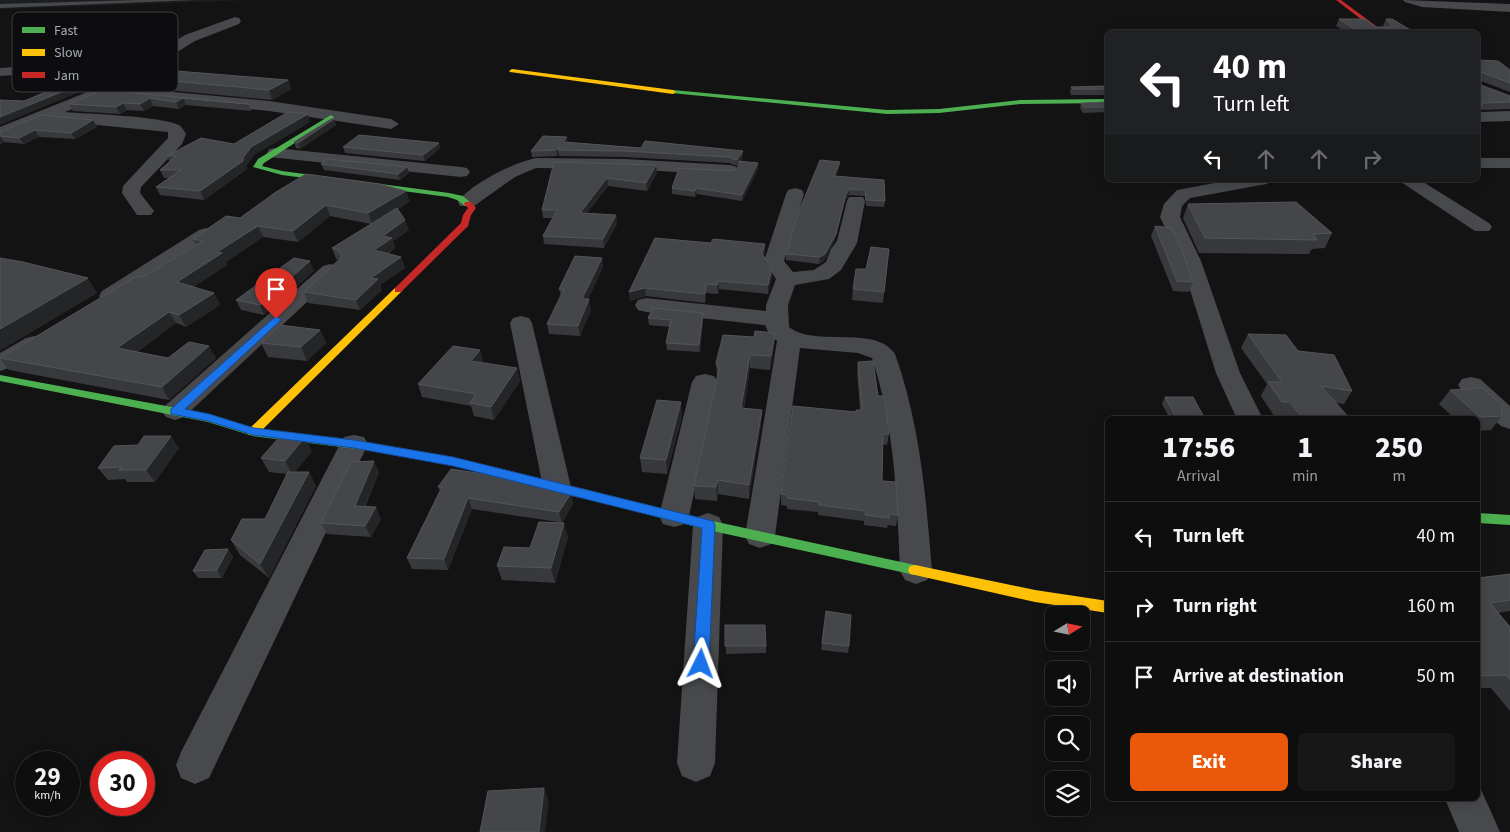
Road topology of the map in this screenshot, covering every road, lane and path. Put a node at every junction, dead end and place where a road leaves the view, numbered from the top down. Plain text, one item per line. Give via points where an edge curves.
1 (191, 0) edge
2 (1338, 0) edge
3 (1409, 0) edge
4 (0, 6) edge
5 (1509, 7) edge
6 (235, 21) dead end
7 (1378, 30) edge
8 (178, 46) edge
9 (512, 71) dead end
10 (100, 92) edge
11 (126, 92) edge
12 (1105, 101) edge
13 (41, 115) junction
14 (1510, 116) edge
15 (331, 117) junction
16 (1480, 117) edge
17 (391, 124) dead end
18 (0, 132) edge
19 (275, 153) junction
20 (1480, 163) edge
21 (1510, 163) edge
22 (729, 170) edge
23 (461, 172) dead end
24 (1250, 182) edge
25 (1410, 182) edge
26 (794, 194) dead end
27 (856, 201) dead end
28 (467, 202) junction
29 (144, 211) dead end
30 (1482, 227) dead end
31 (206, 234) edge
32 (334, 266) edge
33 (787, 278) junction
34 (94, 283) dead end
35 (121, 290) junction
36 (646, 305) dead end
37 (89, 310) edge
38 (521, 323) dead end
39 (782, 329) junction
40 (48, 334) edge
41 (0, 363) edge
42 (0, 378) edge
43 (705, 382) dead end
44 (1471, 385) dead end
45 (175, 412) junction
46 (1249, 416) edge
47 (1510, 420) edge
48 (253, 432) junction
49 (354, 444) junction
50 (557, 487) junction
51 (674, 516) junction
52 (1480, 518) edge
53 (1510, 520) edge
54 (708, 525) junction
55 (760, 536) junction
56 (916, 571) junction
57 (1105, 607) edge
58 (696, 762) dead end
59 (195, 765) dead end
60 (1466, 801) edge
61 (1480, 832) edge

1 - 4 lane
2 - 7 street
3 - 5 street
6 - 8 street via 202,32
9 - 12 street via 704,96 887,112 939,111 1020,102
10 - 13 street
11 - 15 street via 269,106
13 - 18 street
13 - 29 street via 174,129 178,134 176,140 132,186 131,193
14 - 16 street
15 - 17 street
15 - 19 street
19 - 23 street
19 - 28 street via 257,167 449,195
20 - 21 street
22 - 28 street via 531,163 515,169
24 - 46 street via 1184,194 1173,204 1170,217 1191,261 1228,373
25 - 30 street
26 - 33 street via 774,261
27 - 33 street via 847,243 841,248 839,260 831,270 808,279
28 - 48 street via 472,208 465,224
31 - 35 street
32 - 45 street
33 - 39 street via 778,305
34 - 35 street
35 - 37 street
36 - 39 street
38 - 50 street
39 - 55 street
39 - 56 street via 864,346 883,354 896,392 911,483
40 - 41 street
42 - 45 street
43 - 51 street
44 - 47 street
45 - 48 street via 209,418
48 - 49 street
49 - 50 street via 453,461
49 - 59 street
50 - 51 street
51 - 54 street
52 - 53 street
54 - 55 street
54 - 58 street
55 - 56 street
56 - 57 street via 1035,596
60 - 61 street

